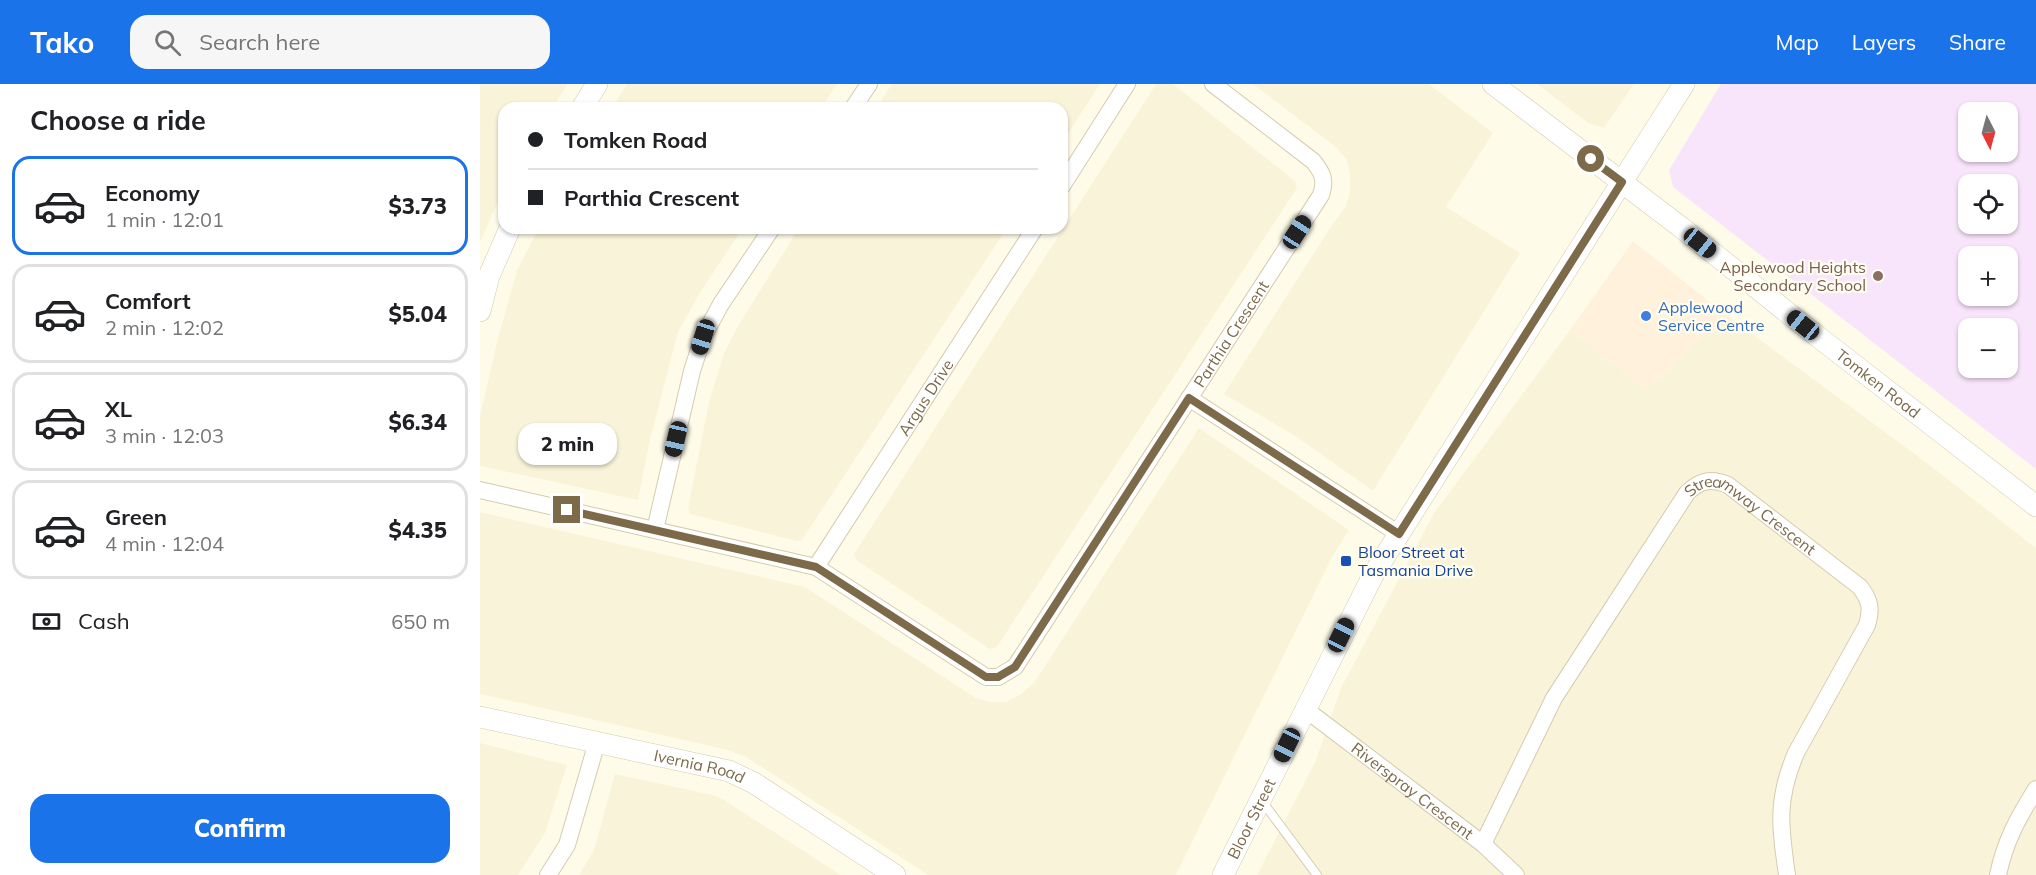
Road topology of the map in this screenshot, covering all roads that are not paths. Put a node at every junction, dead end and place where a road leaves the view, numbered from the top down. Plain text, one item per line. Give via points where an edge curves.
1 (597, 84) edge
2 (869, 84) edge
3 (1127, 84) edge
4 (1213, 84) edge
5 (1493, 84) edge
6 (1684, 84) edge
7 (586, 102) edge
8 (857, 102) edge
9 (1068, 177) edge
10 (1622, 182) junction
11 (507, 234) edge
12 (768, 234) edge
13 (1031, 234) edge
14 (485, 274) edge
15 (480, 311) edge
16 (1189, 398) junction
17 (480, 490) edge
18 (2036, 506) edge
19 (655, 530) junction
20 (1399, 534) junction
21 (816, 567) junction
22 (1305, 708) junction
23 (480, 717) edge
24 (597, 742) junction
25 (2036, 789) edge
26 (1260, 800) junction
27 (1482, 844) junction
28 (548, 875) edge
29 (895, 875) edge
30 (1223, 875) edge
31 (1317, 875) edge
32 (1516, 875) edge
33 (1787, 875) edge
34 (1998, 875) edge

1 - 7 street
2 - 8 street
3 - 9 street
4 - 16 street, Parthia Crescent via 1313,161 1324,178 1324,187
5 - 10 street, Tomken Road
6 - 10 street, Bloor Street
10 - 18 street, Tomken Road
10 - 20 street, Bloor Street
11 - 14 street
12 - 19 street via 703,337
13 - 21 street, Argus Drive
14 - 15 street
16 - 20 street
16 - 21 street, Parthia Crescent via 1015,667 998,677 986,677
17 - 19 street, Parthia Crescent
19 - 21 street, Parthia Crescent
20 - 22 street, Bloor Street via 1360,598
22 - 26 street, Bloor Street
22 - 27 street, Riverspray Crescent
23 - 24 street, Ivernia Road
24 - 28 street via 567,845
24 - 29 street, Ivernia Road via 743,777
25 - 34 street via 2003,851
26 - 30 street, Bloor Street
26 - 31 lane
27 - 32 street, Riverspray Crescent
27 - 33 street, Streamway Crescent via 1554,698 1687,493 1703,481 1715,480 1728,485 1860,587 1870,607 1867,625 1786,775 1780,826

